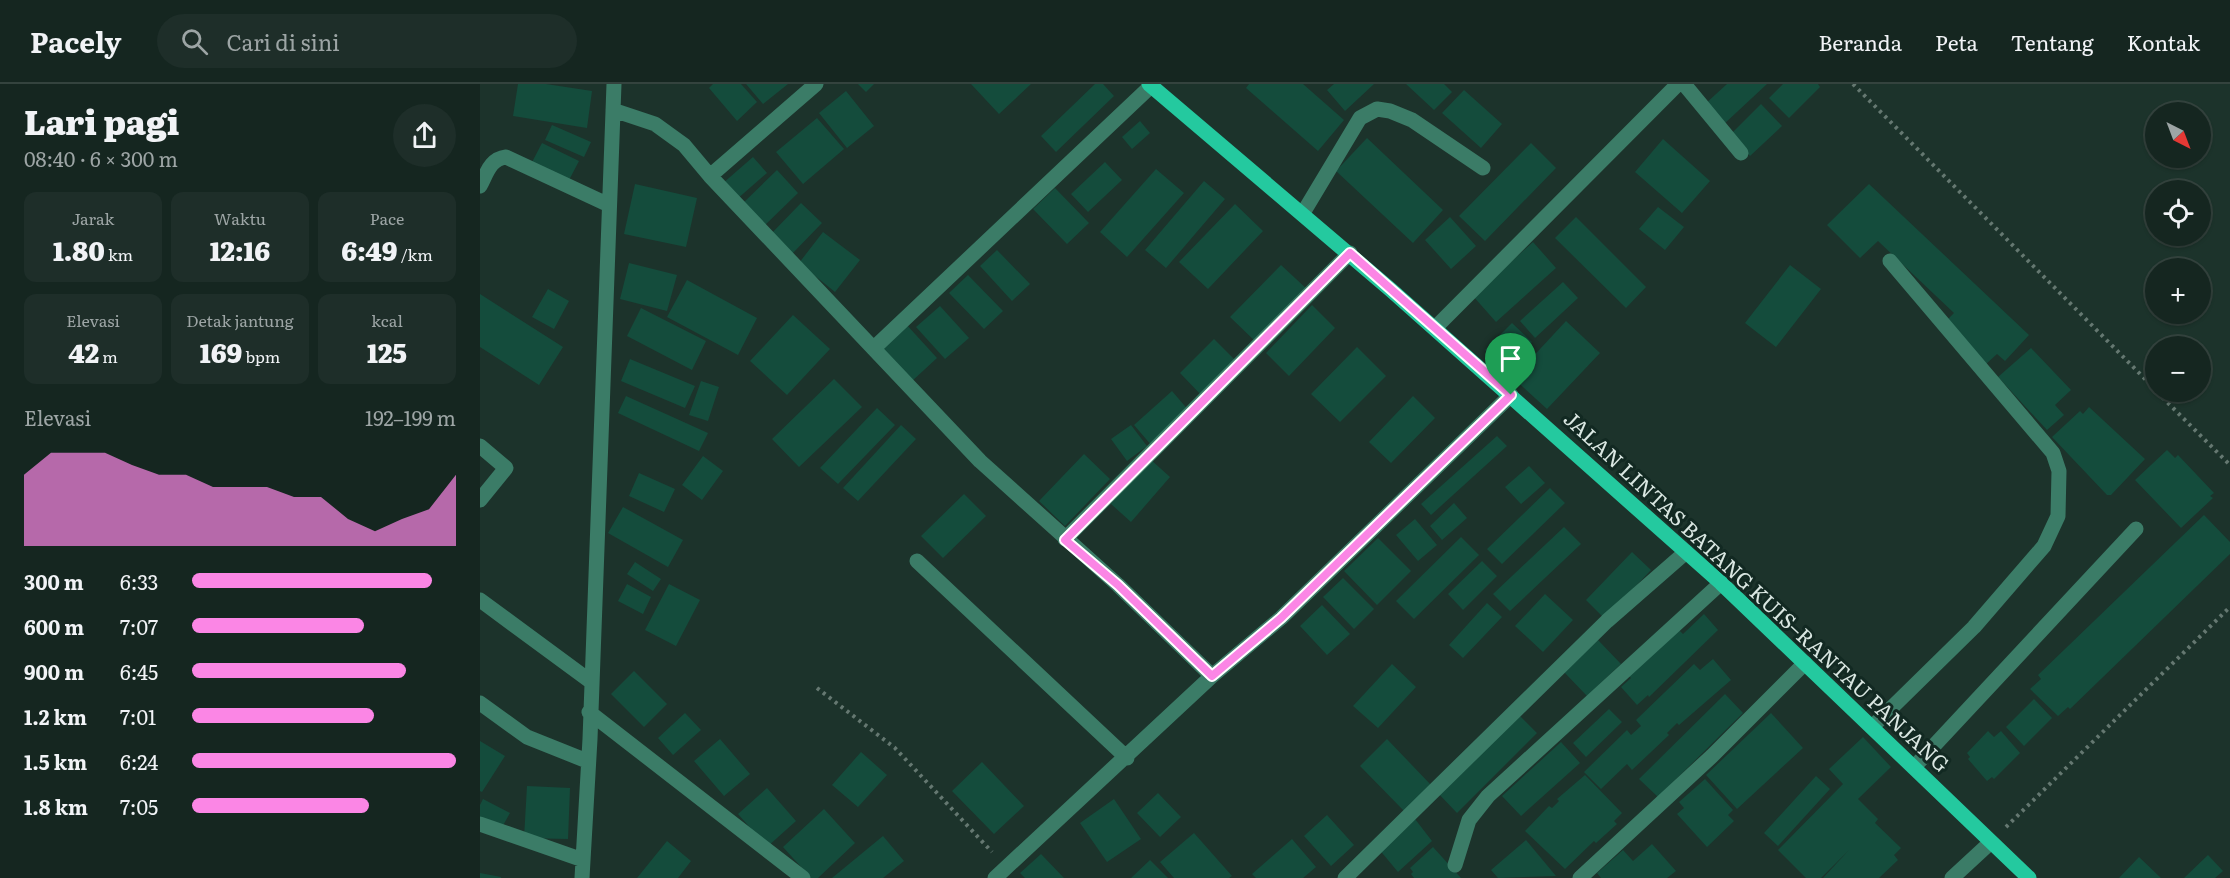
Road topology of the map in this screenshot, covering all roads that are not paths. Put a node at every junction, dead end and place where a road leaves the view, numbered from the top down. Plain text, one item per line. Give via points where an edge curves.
1 (614, 84) edge
2 (816, 84) edge
3 (1678, 84) edge
4 (1684, 84) edge
5 (1150, 85) edge
6 (613, 110) junction
7 (1741, 153) dead end
8 (1483, 168) dead end
9 (710, 177) junction
10 (480, 186) edge
11 (609, 205) junction
12 (1303, 213) junction
13 (1350, 253) junction
14 (1890, 261) dead end
15 (1435, 328) junction
16 (874, 348) junction
17 (1511, 395) junction
18 (480, 446) edge
19 (480, 500) edge
20 (2136, 529) dead end
21 (1065, 540) junction
22 (1686, 552) junction
23 (917, 561) dead end
24 (1721, 583) junction
25 (480, 600) edge
26 (1805, 663) junction
27 (1212, 676) junction
28 (590, 681) junction
29 (480, 703) edge
30 (589, 711) junction
31 (1872, 727) junction
32 (1127, 758) junction
33 (587, 761) junction
34 (1915, 766) junction
35 (480, 824) edge
36 (1991, 842) junction
37 (583, 860) junction
38 (1455, 865) dead end
39 (1352, 876) edge
40 (582, 878) edge
41 (803, 878) edge
42 (994, 878) edge
43 (1580, 878) edge
44 (1952, 878) edge
45 (2029, 878) edge

1 - 6 street
2 - 9 street
3 - 15 street
4 - 7 street
5 - 12 main road, JALAN LINTAS BATANG KUIS–RANTAU PANJANG
5 - 16 street
6 - 9 street via 655,124 684,145
6 - 11 street
8 - 12 street via 1412,120 1377,109 1360,118
9 - 16 street
10 - 11 street via 490,165 506,157
11 - 28 street
12 - 13 main road, JALAN LINTAS BATANG KUIS–RANTAU PANJANG
13 - 15 main road, JALAN LINTAS BATANG KUIS–RANTAU PANJANG
13 - 21 street
14 - 31 street via 2053,453 2059,471 2058,516 2044,546 1974,627
15 - 17 main road, JALAN LINTAS BATANG KUIS–RANTAU PANJANG
16 - 21 street via 980,461
17 - 22 main road, JALAN LINTAS BATANG KUIS–RANTAU PANJANG
17 - 27 street via 1281,618
18 - 19 street via 506,468
20 - 34 street
21 - 27 street
22 - 24 main road, JALAN LINTAS BATANG KUIS–RANTAU PANJANG
22 - 39 street via 1607,621
23 - 32 street
24 - 26 main road, JALAN LINTAS BATANG KUIS–RANTAU PANJANG
24 - 38 street via 1488,796 1469,820
25 - 28 street
26 - 31 main road, JALAN LINTAS BATANG KUIS–RANTAU PANJANG
26 - 43 street
27 - 32 street
28 - 30 street
29 - 33 street via 527,737
30 - 33 street
30 - 41 street
31 - 34 main road, JALAN LINTAS BATANG KUIS–RANTAU PANJANG
32 - 42 street
33 - 37 street
34 - 36 main road, JALAN LINTAS BATANG KUIS–RANTAU PANJANG
35 - 37 street
36 - 44 street
36 - 45 main road, JALAN LINTAS BATANG KUIS–RANTAU PANJANG
37 - 40 street

